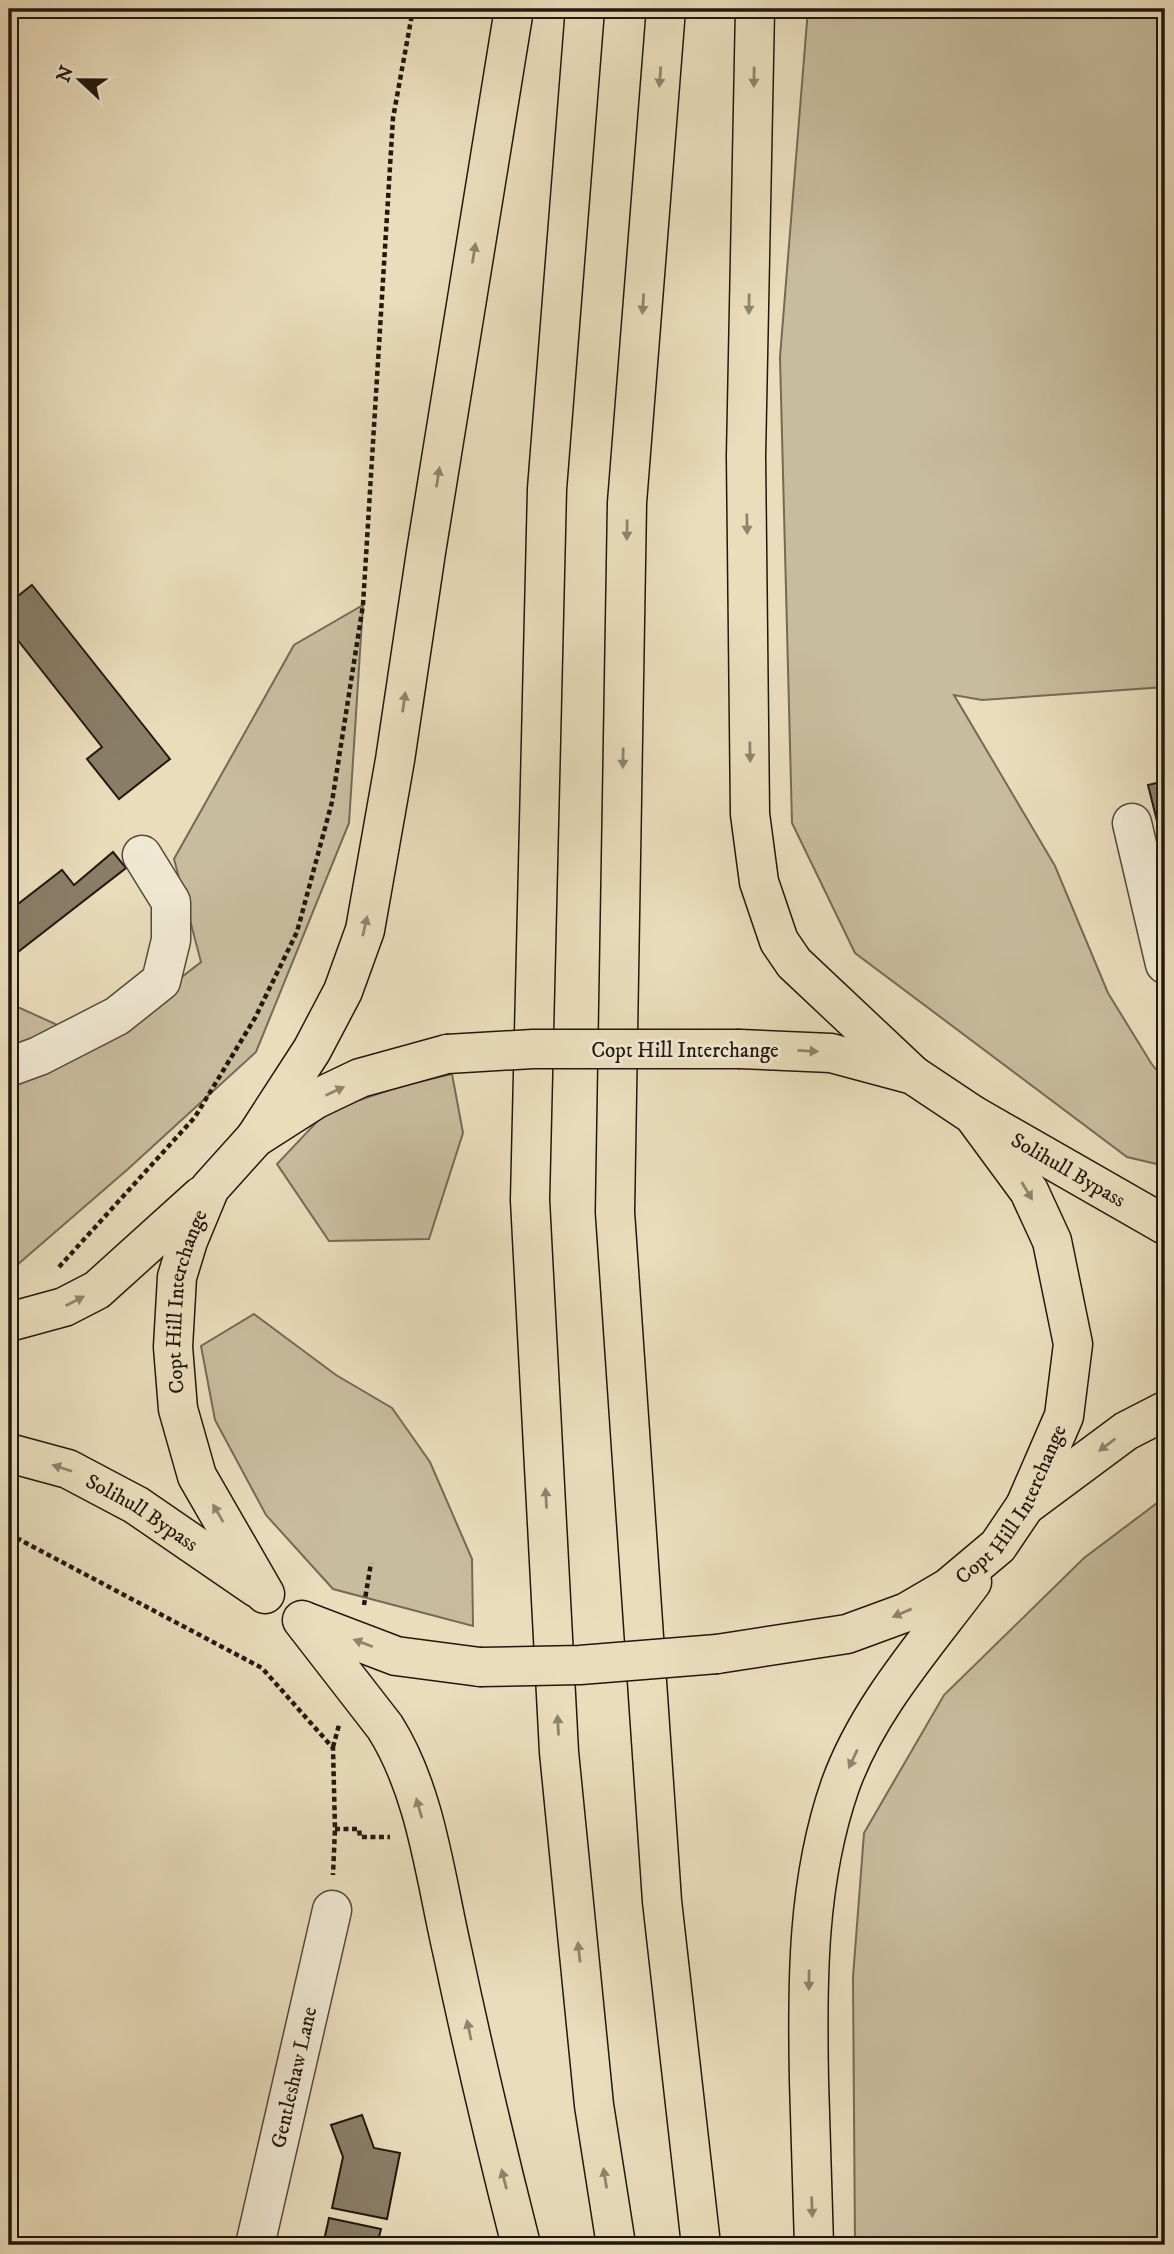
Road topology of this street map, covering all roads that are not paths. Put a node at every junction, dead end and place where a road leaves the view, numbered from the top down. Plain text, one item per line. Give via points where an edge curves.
1 (514, 9) edge
2 (585, 9) edge
3 (666, 9) edge
4 (755, 9) edge
5 (1132, 822) dead end
6 (142, 855) dead end
7 (1165, 964) edge
8 (9, 1067) edge
9 (913, 1075) junction
10 (974, 1115) junction
11 (255, 1138) junction
12 (210, 1188) junction
13 (1165, 1225) edge
14 (9, 1322) edge
15 (1165, 1411) edge
16 (9, 1453) edge
17 (1025, 1506) junction
18 (998, 1546) junction
19 (265, 1594) junction
20 (302, 1620) junction
21 (332, 1910) road end
22 (255, 2245) edge
23 (521, 2245) edge
24 (616, 2245) edge
25 (701, 2245) edge
26 (814, 2245) edge

11 -> 1 main road via 313,1050 343,991 365,930
24 -> 2 main road via 594,2105 559,1752 530,1200 547,489
3 -> 25 main road via 627,503 615,1212 662,1901
4 -> 9 main road via 746,456 750,814 760,882 779,941 794,963
5 - 7 street
6 - 8 street via 171,902 171,940 161,981 117,1016
9 - 10 main road, Copt Hill Interchange
11 -> 9 main road, Copt Hill Interchange, bridge via 360,1078 447,1054 533,1049 831,1052
10 - 13 main road, Solihull Bypass
10 -> 17 main road, Copt Hill Interchange via 1029,1191 1052,1241 1073,1344 1064,1416
11 - 12 main road, Copt Hill Interchange
14 -> 12 main road via 64,1307 97,1290
19 -> 12 main road, Copt Hill Interchange via 197,1476 178,1409 173,1347 177,1277
15 -> 17 main road via 1126,1430
19 -> 16 main road, Solihull Bypass via 136,1505 68,1469
17 - 18 main road, Copt Hill Interchange
18 -> 20 main road, Copt Hill Interchange, bridge via 948,1588 907,1612 846,1634 717,1654 480,1667 396,1656
18 -> 26 main road via 885,1699 840,1785 822,1849 810,1938 808,2031
19 - 20 main road, Copt Hill Interchange
23 -> 20 main road via 411,1780 394,1740
21 - 22 street, Gentleshaw Lane

